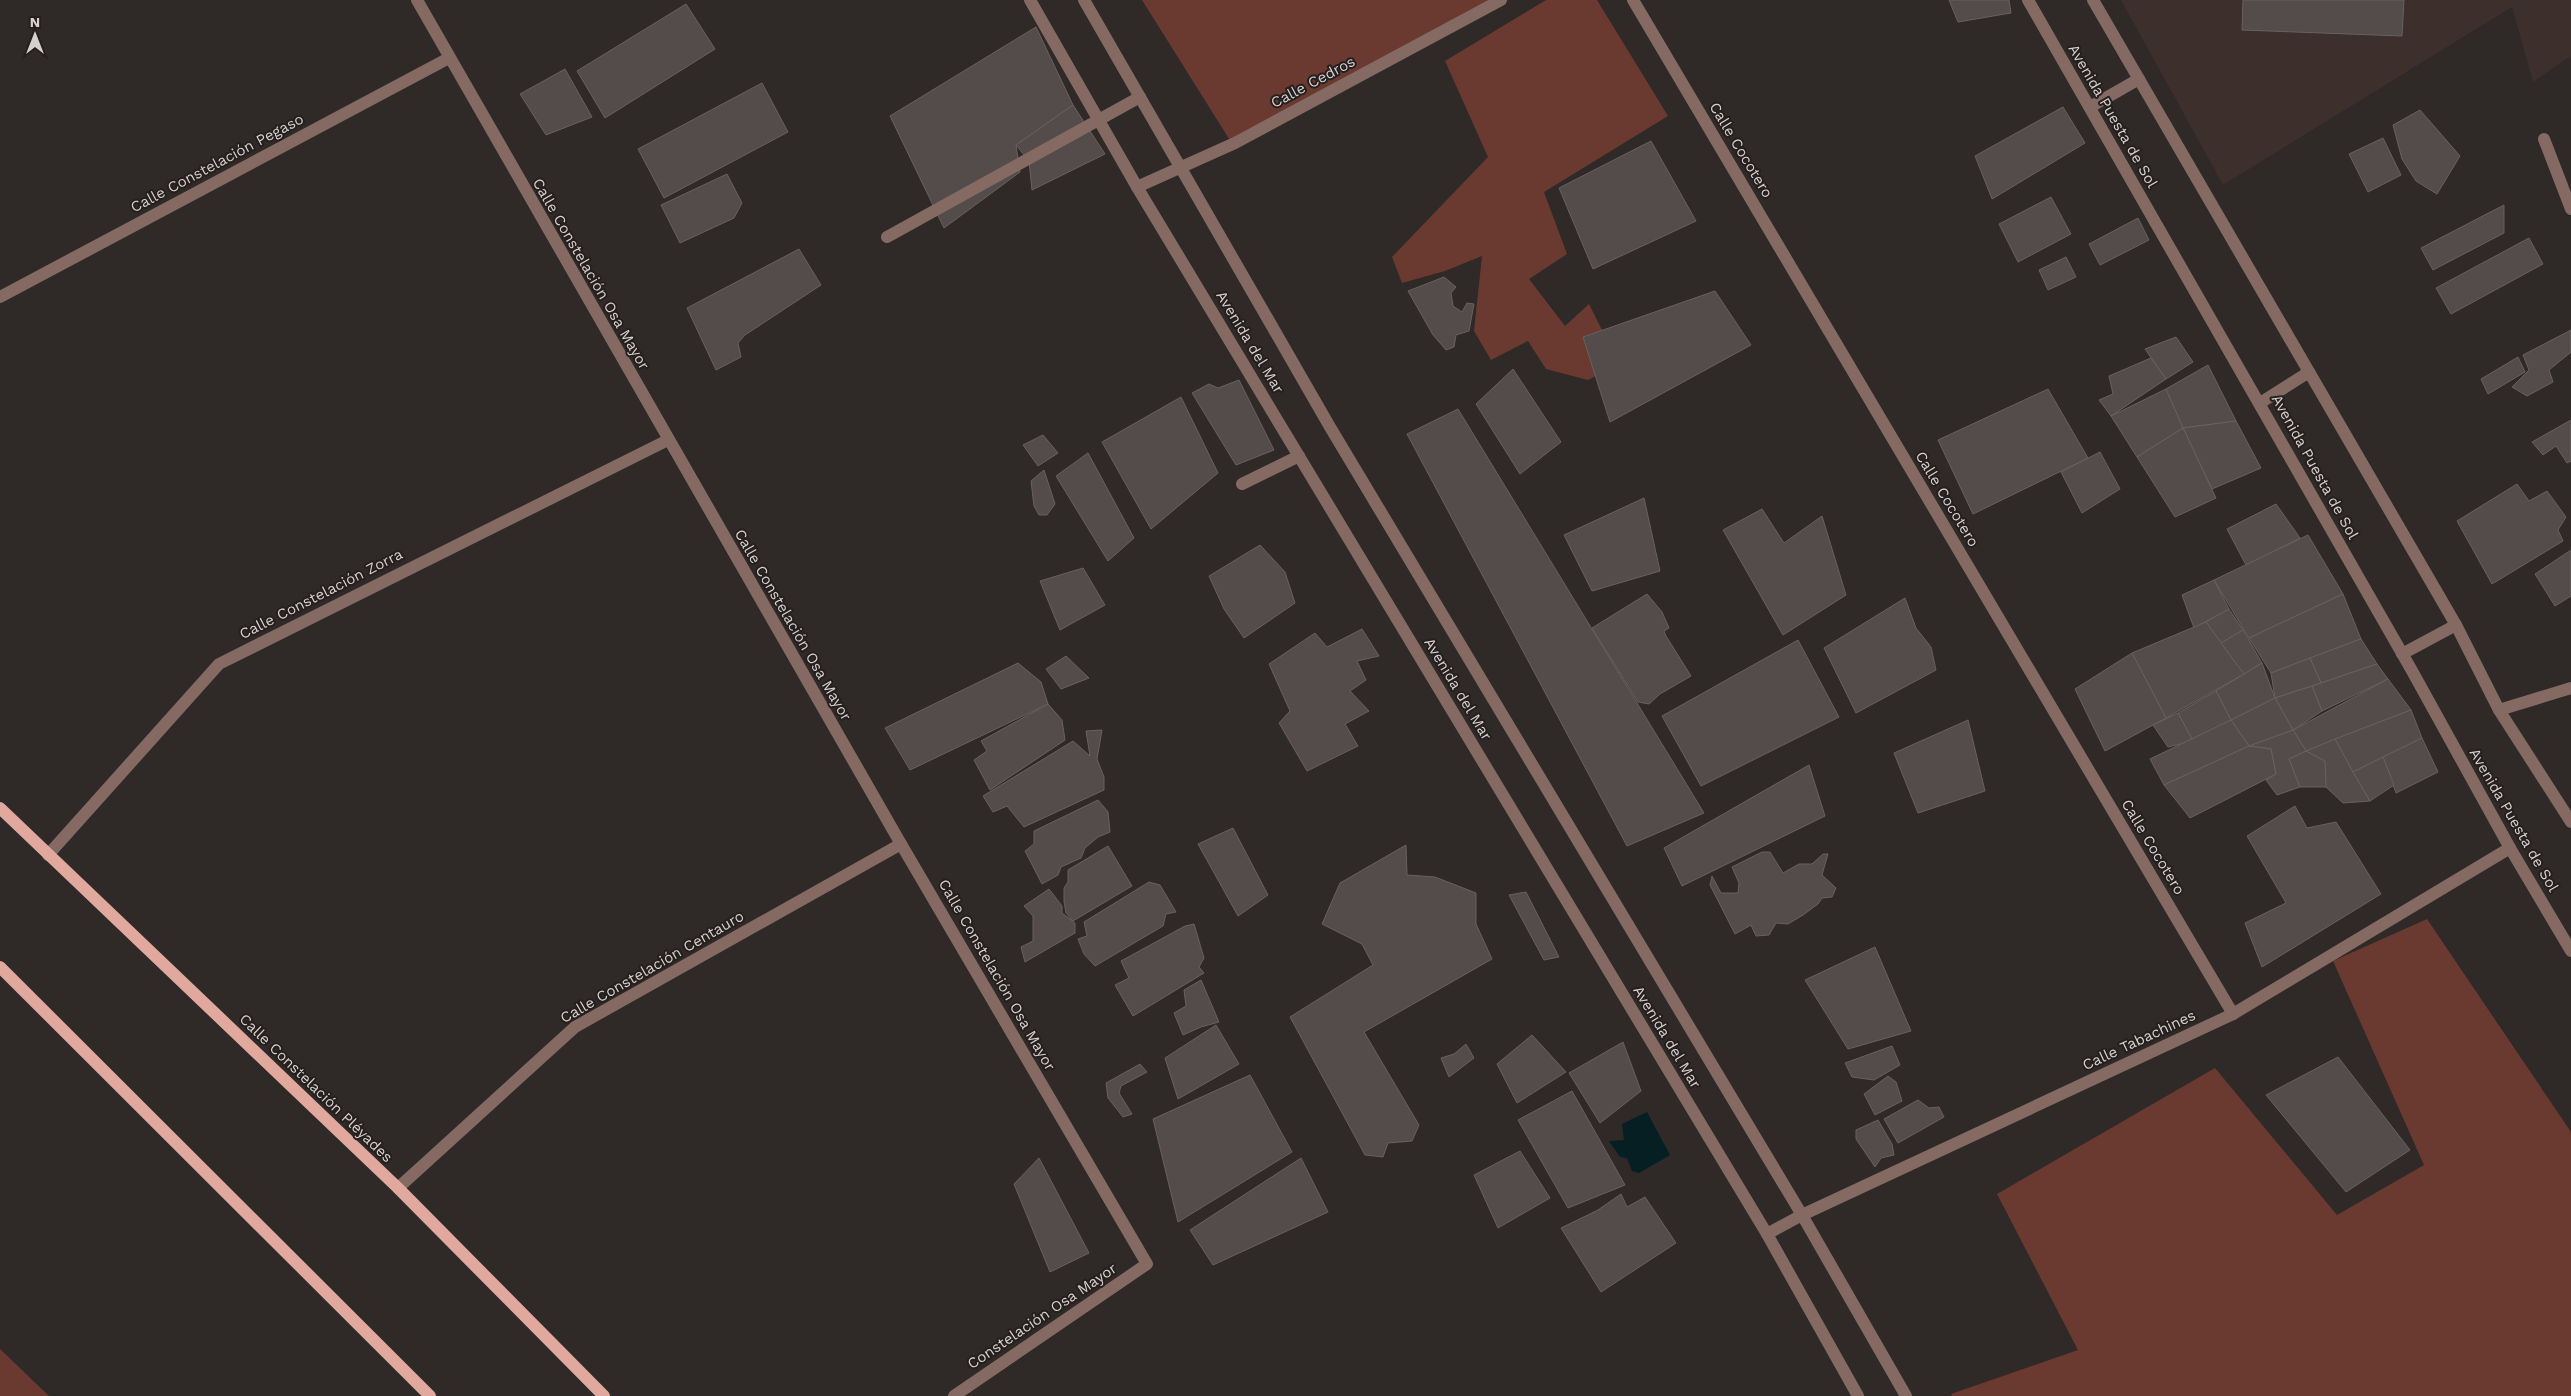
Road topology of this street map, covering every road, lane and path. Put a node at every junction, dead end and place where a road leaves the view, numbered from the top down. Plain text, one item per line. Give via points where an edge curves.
1 (417, 0) edge
2 (1030, 0) edge
3 (1084, 0) edge
4 (1501, 0) edge
5 (1633, 0) edge
6 (2028, 0) edge
7 (2093, 0) edge
8 (448, 58) junction
9 (2139, 79) junction
10 (1140, 97) junction
11 (2090, 108) junction
12 (1099, 119) junction
13 (2544, 139) dead end
14 (1179, 166) junction
15 (1137, 187) junction
16 (2571, 209) edge
17 (887, 237) dead end
18 (0, 297) edge
19 (2309, 372) junction
20 (2260, 403) junction
21 (668, 440) junction
22 (1299, 456) junction
23 (1242, 484) dead end
24 (2456, 625) junction
25 (2402, 654) junction
26 (2571, 688) edge
27 (2499, 710) junction
28 (0, 808) edge
29 (2571, 822) edge
30 (901, 844) junction
31 (2510, 848) junction
32 (48, 855) junction
33 (2571, 952) edge
34 (0, 967) edge
35 (2233, 1014) junction
36 (398, 1188) junction
37 (1802, 1215) junction
38 (1767, 1234) junction
39 (1148, 1264) joint
40 (430, 1396) edge
41 (604, 1396) edge
42 (954, 1396) edge
43 (1858, 1396) edge
44 (1906, 1396) edge

1 - 8 street, Calle Constelación Osa Mayor
2 - 12 street, Avenida del Mar
3 - 10 street, Avenida del Mar
4 - 14 street, Calle Cedros via 1235,143
5 - 35 street, Calle Cocotero
6 - 11 street, Avenida Puesta de Sol
7 - 9 street
8 - 18 street, Calle Constelación Pegaso
8 - 21 street, Calle Constelación Osa Mayor
9 - 11 street
9 - 19 street
10 - 12 street
10 - 14 street, Avenida del Mar
11 - 20 street, Avenida Puesta de Sol
12 - 15 street, Avenida del Mar
12 - 17 street
13 - 16 street
14 - 15 street, Calle Cedros
14 - 37 street, Avenida del Mar via 1330,426
15 - 22 street, Avenida del Mar
19 - 20 street
19 - 24 street
20 - 25 street, Avenida Puesta de Sol
21 - 30 street, Calle Constelación Osa Mayor
21 - 32 street, Calle Constelación Zorra via 219,664
22 - 23 street
22 - 38 street, Avenida del Mar
24 - 25 street
24 - 27 street
25 - 31 street, Avenida Puesta de Sol
26 - 27 street
27 - 29 street
28 - 32 main road, Calle Constelación Pléyades
30 - 36 street, Calle Constelación Centauro via 575,1027
30 - 39 street, Calle Constelación Osa Mayor
31 - 33 street, Avenida Puesta de Sol
31 - 35 street, Calle Tabachines
32 - 36 main road, Calle Constelación Pléyades
34 - 40 main road
35 - 37 street, Calle Tabachines
36 - 41 main road, Calle Constelación Pléyades
37 - 38 street, Calle Tabachines
37 - 44 street, Avenida del Mar
38 - 43 street, Avenida del Mar
39 - 42 street, Constelación Osa Mayor

